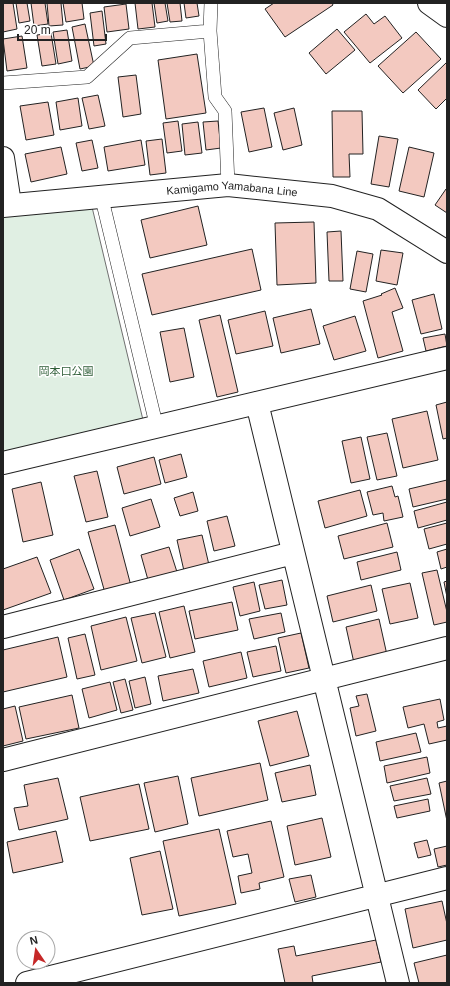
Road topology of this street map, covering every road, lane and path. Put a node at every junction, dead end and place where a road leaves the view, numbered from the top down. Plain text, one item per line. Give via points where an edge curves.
1 (211, 3) edge
2 (429, 3) edge
3 (447, 16) edge
4 (210, 31) junction
5 (3, 83) edge
6 (3, 158) edge
7 (228, 186) junction
8 (101, 195) junction
9 (6, 205) edge
10 (447, 252) edge
11 (447, 358) edge
12 (257, 403) junction
13 (157, 428) junction
14 (3, 463) edge
15 (293, 553) junction
16 (3, 627) edge
17 (447, 648) edge
18 (324, 679) junction
19 (3, 760) edge
20 (447, 878) edge
21 (377, 897) junction
22 (27, 983) edge
23 (398, 983) edge

1 - 4 lane
2 - 3 street
4 - 5 lane via 130,38 87,77
4 - 7 lane via 215,97 225,111
6 - 9 street
7 - 8 street, Kamigamo Yamabana Line
7 - 10 street, Kamigamo Yamabana Line via 332,196 378,209
8 - 9 street, Kamigamo Yamabana Line
8 - 13 lane
11 - 12 street
12 - 13 street
12 - 15 street
13 - 14 street
15 - 16 street
15 - 18 street
17 - 18 street
18 - 19 street
18 - 21 street
20 - 21 street
21 - 22 street
21 - 23 street

